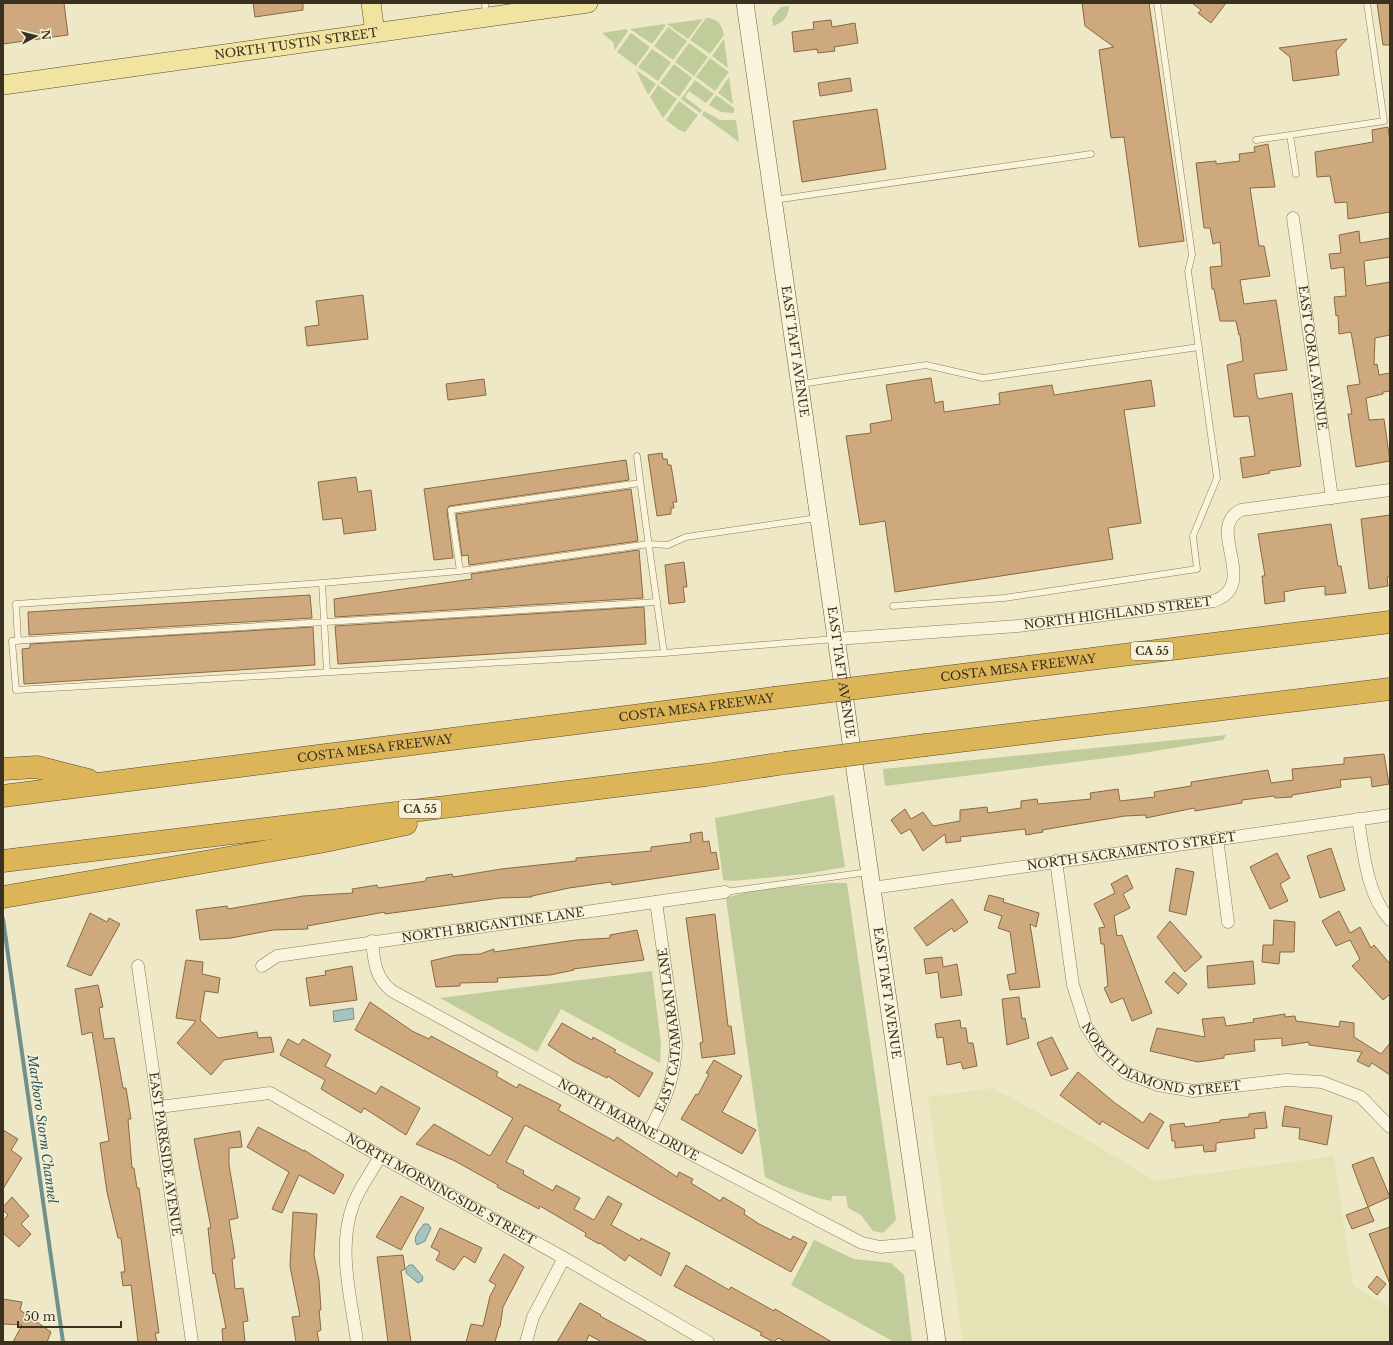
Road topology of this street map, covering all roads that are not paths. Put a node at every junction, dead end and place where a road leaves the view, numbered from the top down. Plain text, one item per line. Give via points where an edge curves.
1 (371, 3) edge
2 (588, 3) edge
3 (744, 3) edge
4 (1157, 3) edge
5 (1367, 3) edge
6 (486, 10) edge
7 (375, 33) junction
8 (3, 85) edge
9 (1290, 135) junction
10 (1256, 140) dead end
11 (1091, 154) dead end
12 (1296, 174) dead end
13 (773, 200) junction
14 (1293, 218) dead end
15 (1199, 347) junction
16 (799, 385) junction
17 (637, 456) dead end
18 (640, 483) junction
19 (1390, 490) edge
20 (1332, 498) junction
21 (819, 518) junction
22 (649, 544) junction
23 (460, 571) junction
24 (322, 583) junction
25 (657, 602) junction
26 (893, 606) dead end
27 (324, 622) junction
28 (1390, 622) edge
29 (836, 639) junction
30 (18, 641) junction
31 (664, 653) junction
32 (327, 672) junction
33 (1390, 689) edge
34 (3, 769) edge
35 (101, 783) junction
36 (538, 795) junction
37 (3, 796) edge
38 (1390, 814) edge
39 (1358, 819) junction
40 (1217, 838) junction
41 (3, 861) edge
42 (1056, 861) junction
43 (871, 880) junction
44 (726, 892) joint
45 (3, 898) edge
46 (656, 902) junction
47 (1390, 920) edge
48 (1228, 922) dead end
49 (372, 941) junction
50 (138, 966) dead end
51 (262, 966) dead end
52 (158, 1107) junction
53 (1390, 1127) edge
54 (649, 1132) junction
55 (380, 1156) junction
56 (923, 1243) junction
57 (564, 1258) junction
58 (192, 1342) edge
59 (357, 1342) edge
60 (526, 1342) edge
61 (708, 1342) edge
62 (937, 1342) edge

1 - 7 main road
2 - 6 main road, NORTH TUSTIN STREET
3 - 13 main road, EAST TAFT AVENUE
4 - 15 lane via 1192,255 1188,271
5 - 9 lane via 1384,121
6 - 7 main road, NORTH TUSTIN STREET
7 - 8 main road, NORTH TUSTIN STREET
9 - 10 lane
9 - 12 lane
11 - 13 lane
13 - 16 main road, EAST TAFT AVENUE
14 - 20 street, EAST CORAL AVENUE
15 - 16 lane via 983,378 926,365
15 - 26 lane via 1217,478 1193,536 1197,568 1004,598
16 - 21 main road, EAST TAFT AVENUE
17 - 18 lane
18 - 22 lane
18 - 23 lane via 451,510
19 - 20 street, NORTH HIGHLAND STREET
20 - 29 street, NORTH HIGHLAND STREET via 1240,510 1235,513 1230,518 1228,532 1234,571 1232,586 1226,596 1214,601 1018,626
21 - 22 lane via 686,537 668,545
21 - 29 main road, EAST TAFT AVENUE
22 - 23 lane
22 - 25 lane
23 - 24 lane
24 - 27 lane
24 - 30 lane via 16,604
25 - 27 lane
25 - 31 lane
27 - 30 lane
27 - 32 lane
28 - 35 highway, COSTA MESA FREEWAY / CA 55, bridge
29 - 31 lane
29 - 43 main road, EAST TAFT AVENUE
30 - 32 lane via 12,641 16,690
31 - 32 lane
33 - 36 highway, CA 55, bridge
34 - 35 highway via 37,767
35 - 37 highway, COSTA MESA FREEWAY / CA 55
36 - 41 highway, CA 55
36 - 45 highway via 320,842
38 - 39 street, NORTH SACRAMENTO STREET
39 - 40 street, NORTH SACRAMENTO STREET
39 - 47 street via 1367,874 1377,900
40 - 42 street, NORTH SACRAMENTO STREET
40 - 48 street
42 - 43 street, NORTH SACRAMENTO STREET
42 - 53 street, NORTH DIAMOND STREET via 1073,985 1086,1026 1102,1052 1126,1073 1158,1085 1193,1091 1286,1080 1322,1082 1361,1097
43 - 44 lane
43 - 56 main road, EAST TAFT AVENUE
44 - 46 street, NORTH BRIGANTINE LANE
46 - 49 street, NORTH BRIGANTINE LANE
46 - 54 street, EAST CATAMARAN LANE via 676,1042 676,1061 671,1084
49 - 51 street, NORTH BRIGANTINE LANE via 277,956
49 - 54 street, NORTH MARINE DRIVE via 377,974 384,985 392,991
50 - 52 street, EAST PARKSIDE AVENUE
52 - 55 street, NORTH MORNINGSIDE STREET via 270,1093
52 - 58 street, EAST PARKSIDE AVENUE
54 - 56 street, NORTH MARINE DRIVE via 862,1243 880,1247
55 - 57 street, NORTH MORNINGSIDE STREET
55 - 59 street via 354,1203 347,1224 347,1270
56 - 62 main road, EAST TAFT AVENUE
57 - 60 street via 533,1317
57 - 61 street, NORTH MORNINGSIDE STREET

